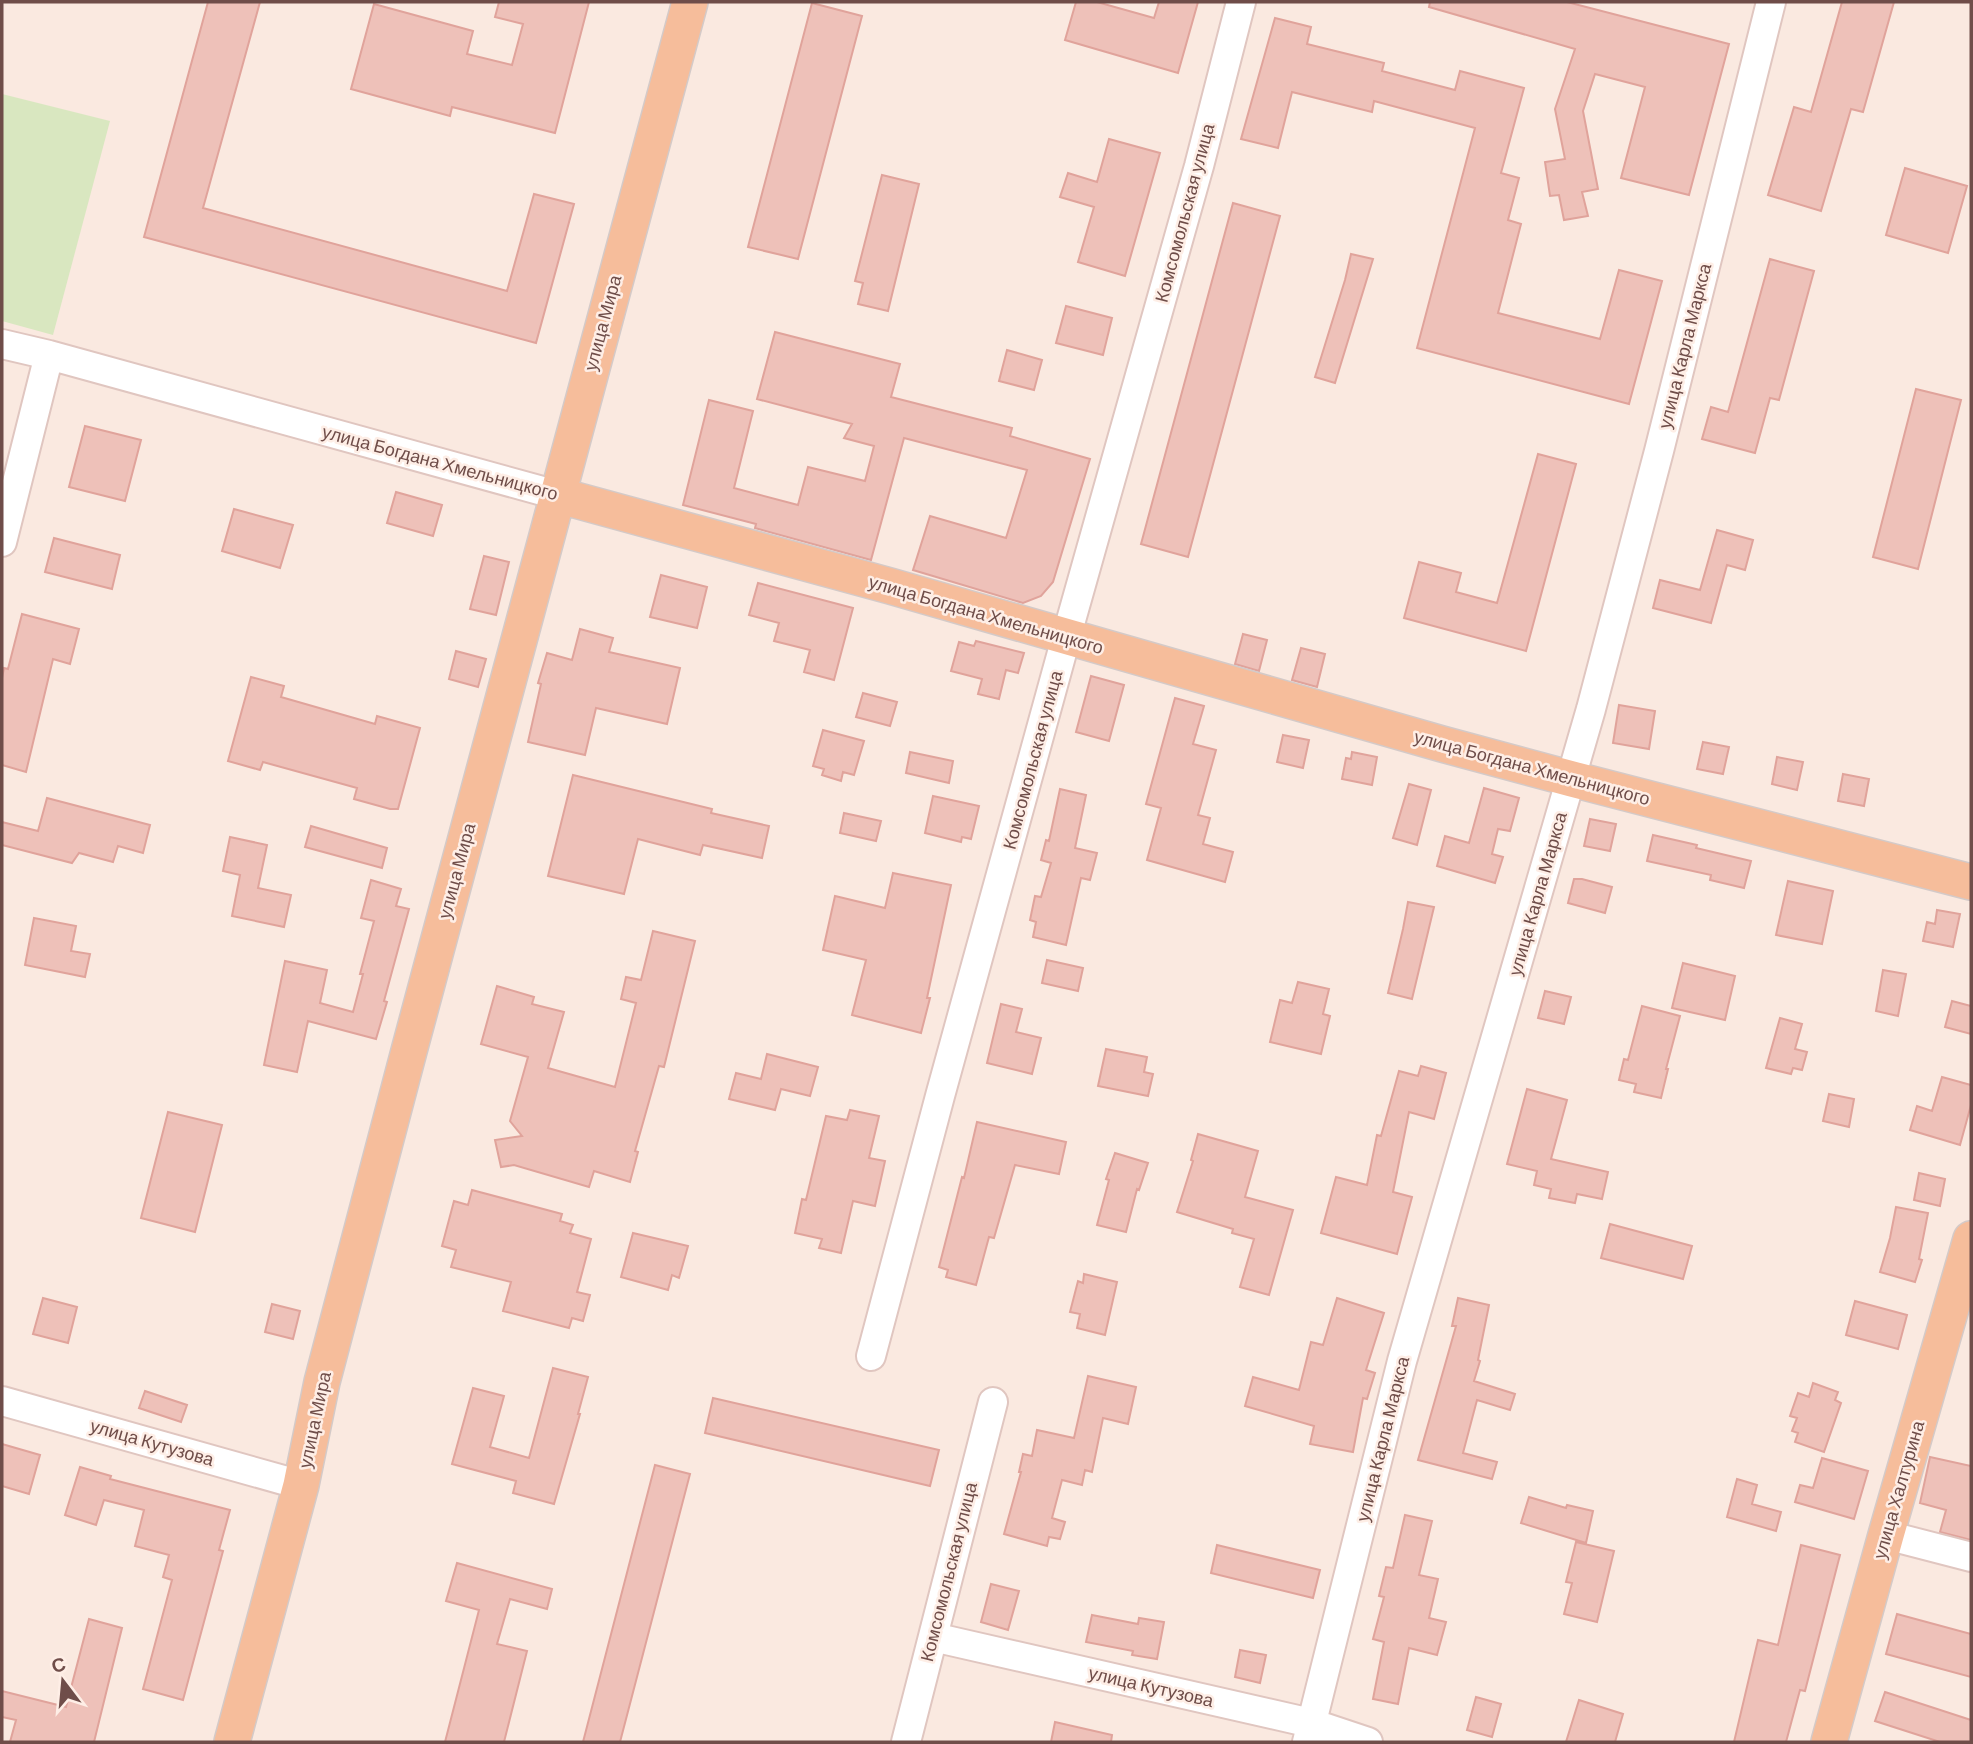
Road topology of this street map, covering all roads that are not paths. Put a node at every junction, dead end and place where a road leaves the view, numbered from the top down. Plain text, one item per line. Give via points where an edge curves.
1 (690, 2) edge
2 (1241, 2) edge
3 (1771, 2) edge
4 (2, 344) edge
5 (49, 355) junction
6 (557, 495) junction
7 (2, 542) edge
8 (1066, 638) junction
9 (1572, 779) junction
10 (1971, 882) edge
11 (1971, 1239) edge
12 (871, 1356) dead end
13 (2, 1401) edge
14 (992, 1402) dead end
15 (301, 1485) junction
16 (1886, 1535) junction
17 (1971, 1557) edge
18 (933, 1637) junction
19 (1309, 1733) edge
20 (232, 1742) edge
21 (906, 1742) edge
22 (1368, 1742) edge
23 (1829, 1742) edge

1 - 6 main road, улица Мира
2 - 8 street, Комсомольская улица
3 - 9 street, улица Карла Маркса
4 - 5 street, улица Богдана Хмельницкого
5 - 6 street, улица Богдана Хмельницкого
5 - 7 street
6 - 8 main road, улица Богдана Хмельницкого
6 - 15 main road, улица Мира via 323,1382
8 - 9 main road, улица Богдана Хмельницкого
8 - 12 street, Комсомольская улица
9 - 10 main road, улица Богдана Хмельницкого
9 - 19 street, улица Карла Маркса via 1402,1361
11 - 16 main road, улица Халтурина
13 - 15 street, улица Кутузова
14 - 18 street, Комсомольская улица
15 - 20 main road, улица Мира
16 - 17 street
16 - 23 main road, улица Халтурина
18 - 19 street, улица Кутузова
18 - 21 street, Комсомольская улица
19 - 22 street, улица Кутузова

